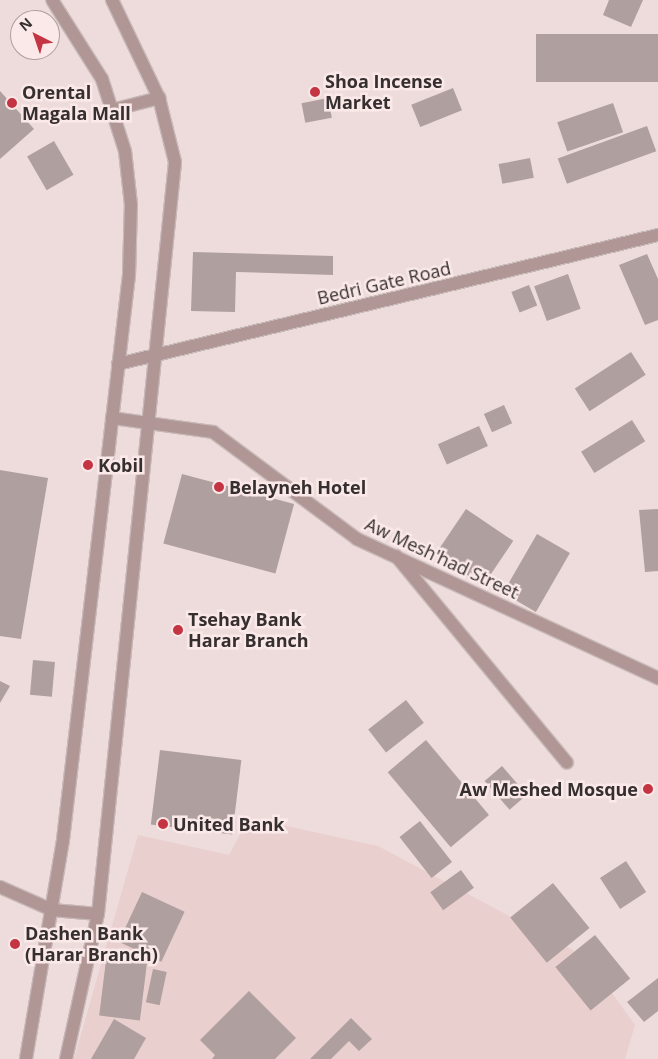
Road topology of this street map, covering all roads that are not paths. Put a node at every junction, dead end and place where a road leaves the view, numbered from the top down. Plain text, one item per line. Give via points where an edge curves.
1 (52, 0) edge
2 (112, 0) edge
3 (159, 98) junction
4 (112, 110) junction
5 (658, 235) edge
6 (154, 355) junction
7 (118, 364) junction
8 (112, 418) junction
9 (147, 424) junction
10 (396, 556) junction
11 (658, 678) edge
12 (567, 763) dead end
13 (0, 887) edge
14 (52, 910) junction
15 (98, 914) junction
16 (26, 1059) edge
17 (66, 1059) edge

1 - 4 street via 102,80
2 - 3 street
3 - 4 street
3 - 6 street via 175,162
4 - 7 street via 125,151 131,205 128,275
5 - 6 street, Bedri Gate Road
6 - 7 street, Bedri Gate Road
6 - 9 street
7 - 8 street
8 - 9 street, Aw Mesh'had Street
8 - 14 street via 64,840
9 - 10 street, Aw Mesh'had Street via 213,432 357,539
9 - 15 street
10 - 11 street, Aw Mesh'had Street
10 - 12 street
13 - 14 street
14 - 15 street
14 - 16 street
15 - 17 street

